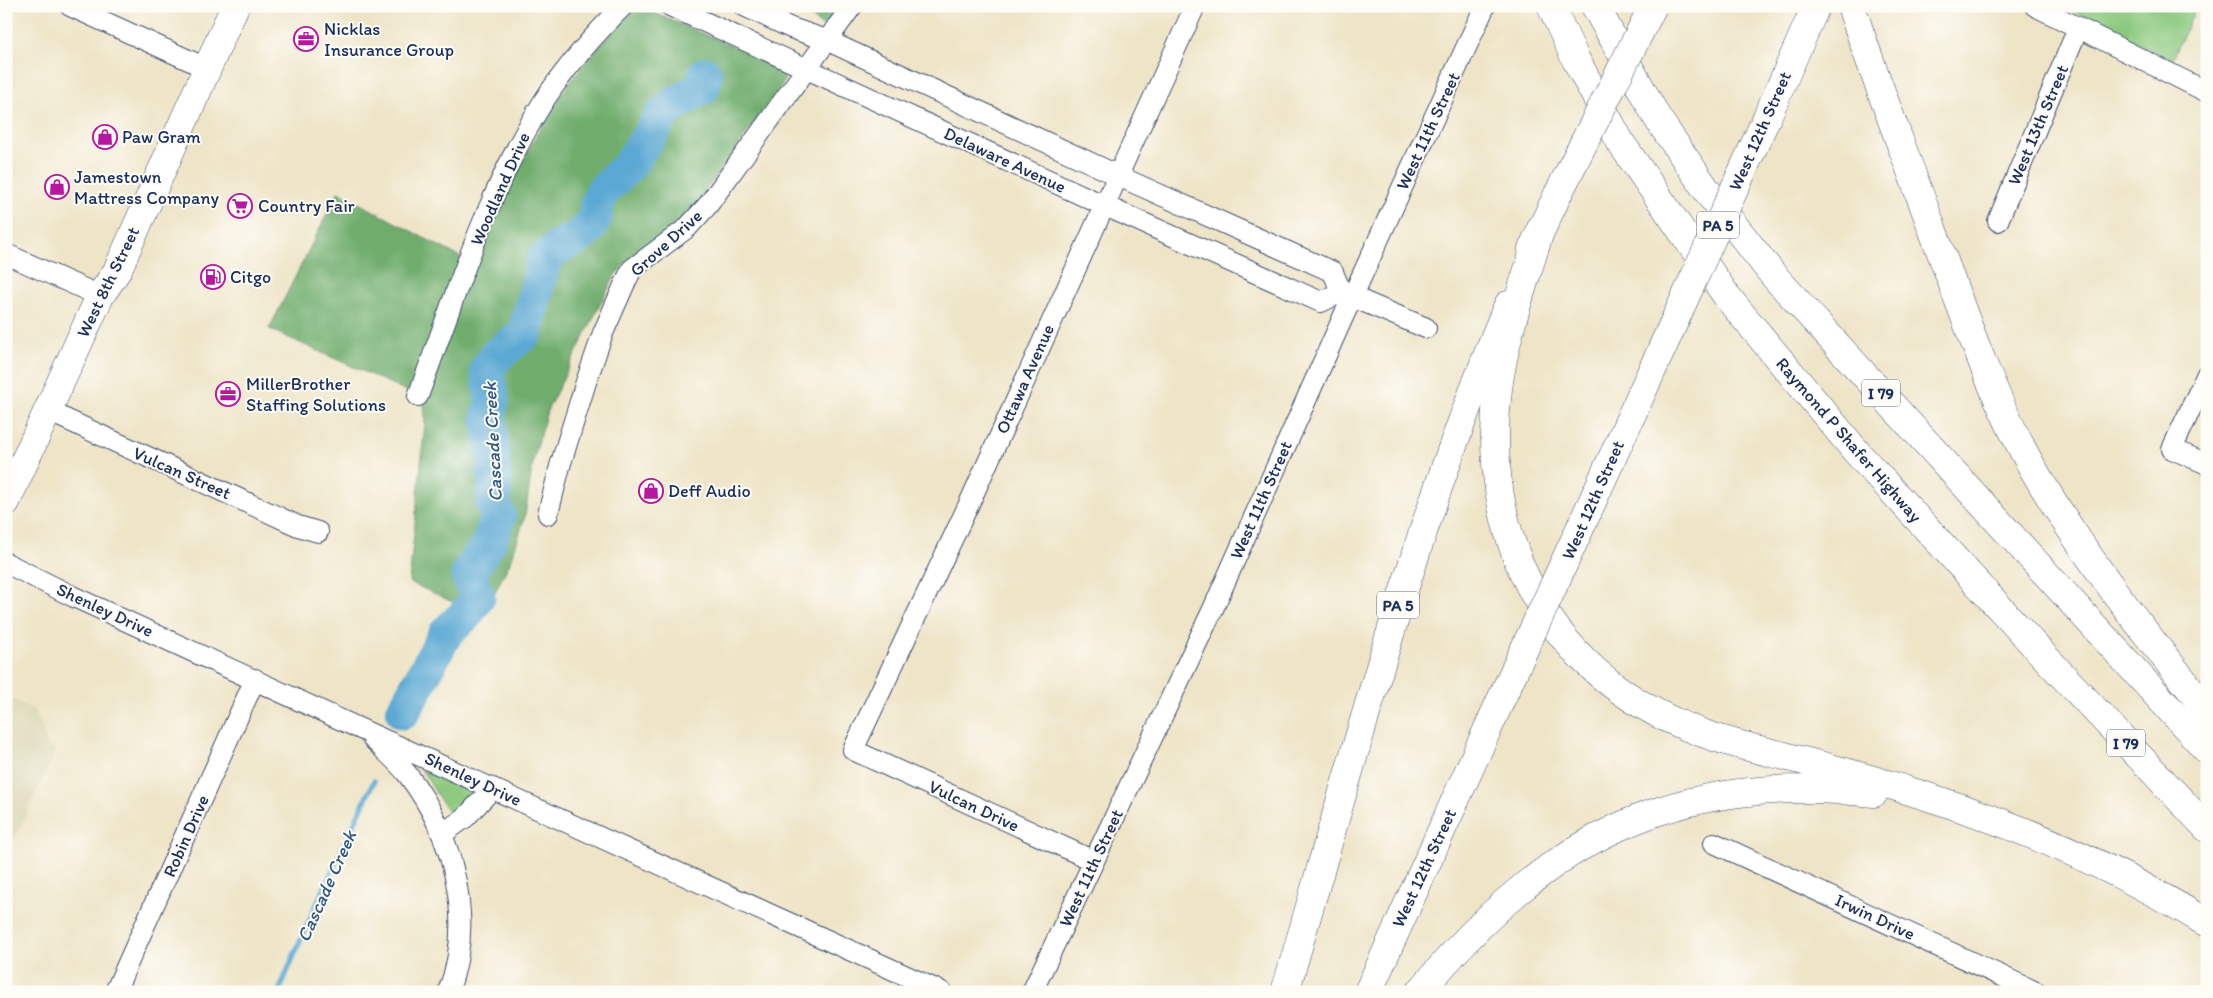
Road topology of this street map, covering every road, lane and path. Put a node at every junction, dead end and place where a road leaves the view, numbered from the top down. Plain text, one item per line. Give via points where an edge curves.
1 (70, 6) edge
2 (235, 6) edge
3 (623, 6) edge
4 (670, 6) edge
5 (744, 6) edge
6 (852, 6) edge
7 (1195, 6) edge
8 (1485, 6) edge
9 (1551, 6) edge
10 (1595, 6) edge
11 (1653, 6) edge
12 (1816, 6) edge
13 (1851, 6) edge
14 (2035, 6) edge
15 (2078, 28) junction
16 (826, 40) junction
17 (206, 68) junction
18 (806, 68) junction
19 (2207, 92) edge
20 (1117, 175) junction
21 (1103, 205) junction
22 (1998, 221) dead end
23 (1541, 228) junction
24 (6, 254) edge
25 (1347, 294) junction
26 (100, 296) junction
27 (1426, 328) dead end
28 (2207, 374) edge
29 (418, 396) dead end
30 (48, 411) junction
31 (2207, 464) edge
32 (6, 502) edge
33 (548, 514) dead end
34 (318, 532) dead end
35 (6, 563) edge
36 (255, 679) junction
37 (2207, 710) edge
38 (365, 731) junction
39 (853, 750) joint
40 (2207, 750) edge
41 (493, 788) junction
42 (2004, 824) junction
43 (2207, 828) edge
44 (442, 834) junction
45 (1714, 843) dead end
46 (1094, 861) junction
47 (2207, 923) edge
48 (115, 992) edge
49 (448, 992) edge
50 (942, 992) edge
51 (1032, 992) edge
52 (1285, 992) edge
53 (1368, 992) edge
54 (1420, 992) edge
55 (2036, 992) edge

1 - 17 street
2 - 17 main road, West 8th Street
3 - 29 street, Woodland Drive via 568,67 526,130 464,270
4 - 18 street, Delaware Avenue
5 - 16 street, Delaware Avenue
6 - 16 street, Grove Drive
7 - 20 street, Ottawa Avenue
8 - 25 street, West 11th Street
9 - 43 main road, Raymond P Shafer Highway / I 79 via 1621,143 1728,298 1860,456
10 - 40 main road, I 79 via 1658,119 1710,195 1774,276
11 - 23 main road, PA 5, bridge
12 - 53 main road, West 12th Street / PA 5, bridge
13 - 37 main road via 1968,325 2014,432 2086,553
14 - 15 street
15 - 19 street
15 - 22 street, West 13th Street
16 - 18 street, Grove Drive
16 - 20 street, Delaware Avenue
17 - 26 main road, West 8th Street via 117,271
18 - 21 street, Delaware Avenue
18 - 33 street, Grove Drive via 708,205 688,228 632,269 603,333 586,382
20 - 21 street, Ottawa Avenue
20 - 25 street, Delaware Avenue via 1333,272
21 - 25 street, Delaware Avenue via 1321,302
21 - 39 street, Ottawa Avenue via 968,506
23 - 42 main road via 1504,357 1495,413 1495,441 1496,474 1508,535 1521,570 1543,611 1576,651 1605,678 1679,724 1730,742 1905,789
23 - 52 main road, PA 5 via 1479,375 1414,555
24 - 26 street
25 - 27 street
25 - 46 street, West 11th Street via 1213,609
26 - 30 main road, West 8th Street
28 - 31 street via 2172,449
30 - 32 main road, West 8th Street
30 - 34 street, Vulcan Street via 298,526
35 - 36 street, Shenley Drive
36 - 38 street, Shenley Drive
36 - 48 street, Robin Drive
38 - 41 street, Shenley Drive
38 - 44 street via 408,775
39 - 46 street, Vulcan Drive
41 - 44 street via 466,817
41 - 50 street, Shenley Drive
42 - 47 main road via 2048,840 2124,876
42 - 54 main road via 1912,800 1815,788 1712,796 1663,809 1610,830 1564,856 1470,936
44 - 49 street via 453,866 460,912 457,959
45 - 55 street, Irwin Drive
46 - 51 street, West 11th Street

